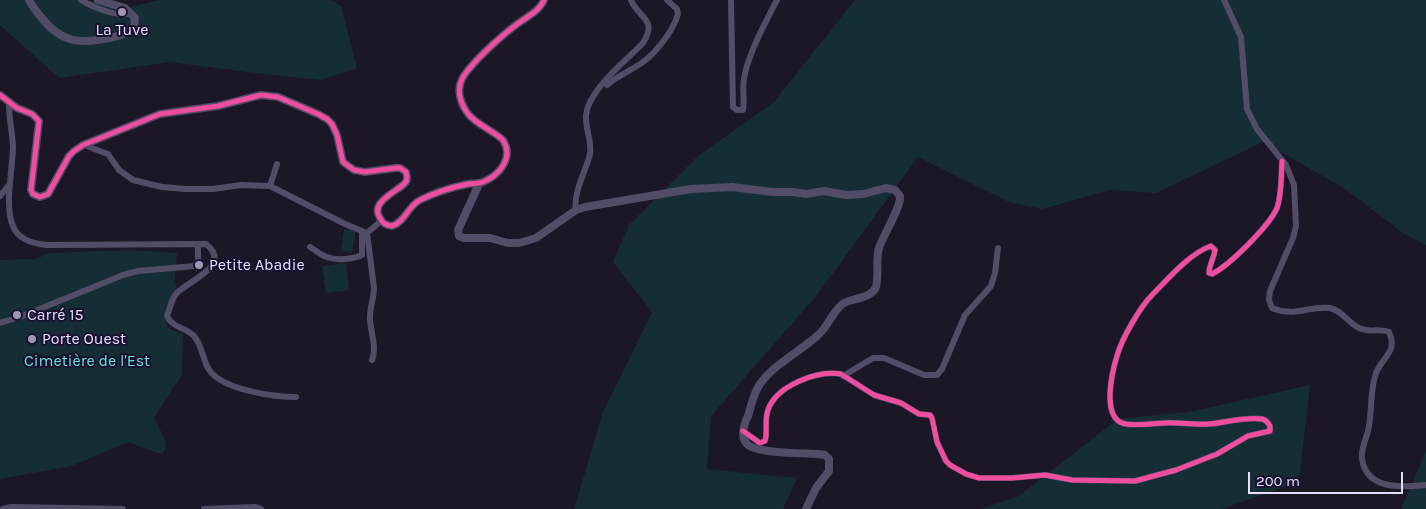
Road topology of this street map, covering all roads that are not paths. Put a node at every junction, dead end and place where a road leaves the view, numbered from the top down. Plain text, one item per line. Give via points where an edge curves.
1 (29, 0) edge
2 (81, 0) edge
3 (98, 0) edge
4 (544, 0) edge
5 (631, 0) edge
6 (667, 0) edge
7 (731, 0) edge
8 (777, 0) edge
9 (1224, 0) edge
10 (131, 13) junction
11 (600, 88) junction
12 (0, 95) edge
13 (9, 103) junction
14 (86, 144) junction
15 (1282, 161) junction
16 (278, 164) dead end
17 (10, 183) junction
18 (479, 184) junction
19 (270, 186) junction
20 (0, 196) edge
21 (576, 210) junction
22 (381, 220) junction
23 (364, 232) junction
24 (198, 244) junction
25 (310, 247) dead end
26 (998, 248) dead end
27 (0, 323) edge
28 (372, 360) dead end
29 (843, 376) junction
30 (296, 397) dead end
31 (743, 431) junction
32 (1426, 485) edge
33 (3, 509) edge
34 (123, 509) edge
35 (204, 509) edge
36 (261, 509) edge
37 (806, 509) edge

1 - 10 street via 51,29 72,39 99,40 132,32 136,22
2 - 10 street via 116,14
3 - 10 street
4 - 18 street via 539,9 509,31 462,79 462,104 470,116 503,140 508,152 500,171
5 - 11 street via 635,10 649,23 647,36
6 - 11 street via 678,14 659,46 638,66
7 - 8 street via 733,107 743,110 743,80 747,67
9 - 15 street via 1241,37 1248,109 1256,129
11 - 21 street via 586,115 590,153
12 - 13 street
13 - 14 street via 39,121 31,186 37,196 48,194 70,156
13 - 17 street via 13,145
14 - 19 street via 108,154 124,175 144,183 186,189
14 - 22 street via 160,114 261,96 278,97 327,119 337,135 341,158 346,165 359,171 400,168 406,172 404,184 390,193 378,208
15 - 29 street via 1277,207 1253,240 1212,274 1209,269 1215,250 1210,246 1204,248 1146,301 1117,355 1110,395 1110,408 1123,424 1208,424 1256,419 1267,421 1270,431 1248,436 1217,454 1176,470 1135,481 1072,480 1045,475 974,477 950,465 937,442 930,415 919,414 901,403 874,395
15 - 32 street via 1294,186 1296,226 1270,291 1272,308 1290,313 1331,308 1365,331 1389,332 1392,349 1376,374 1362,459 1366,470 1381,484
16 - 19 street
17 - 20 street
17 - 24 street via 13,226 30,241 64,246
18 - 21 street via 458,230 459,236 464,238 490,238 519,244 536,238
18 - 22 street via 422,199 397,224 388,226
19 - 23 street
21 - 31 street via 660,193 720,187 856,195 886,188 895,190 900,196 900,203 877,255 875,288 862,298 844,304 818,335 789,356 760,384
22 - 23 street
23 - 25 street via 362,255 357,258 326,257
23 - 28 street via 374,288 370,309 375,351
24 - 27 street via 195,266 123,275 20,318
24 - 30 street via 211,248 212,264 208,271 175,294 167,316 170,321 192,334 215,377 266,395
26 - 29 street via 992,286 965,315 937,375 924,375 884,358 873,358
29 - 31 street via 806,378 776,396 768,408 765,441 760,442
31 - 37 street via 748,445 756,449 818,454 829,458 829,471
33 - 34 street
35 - 36 street

